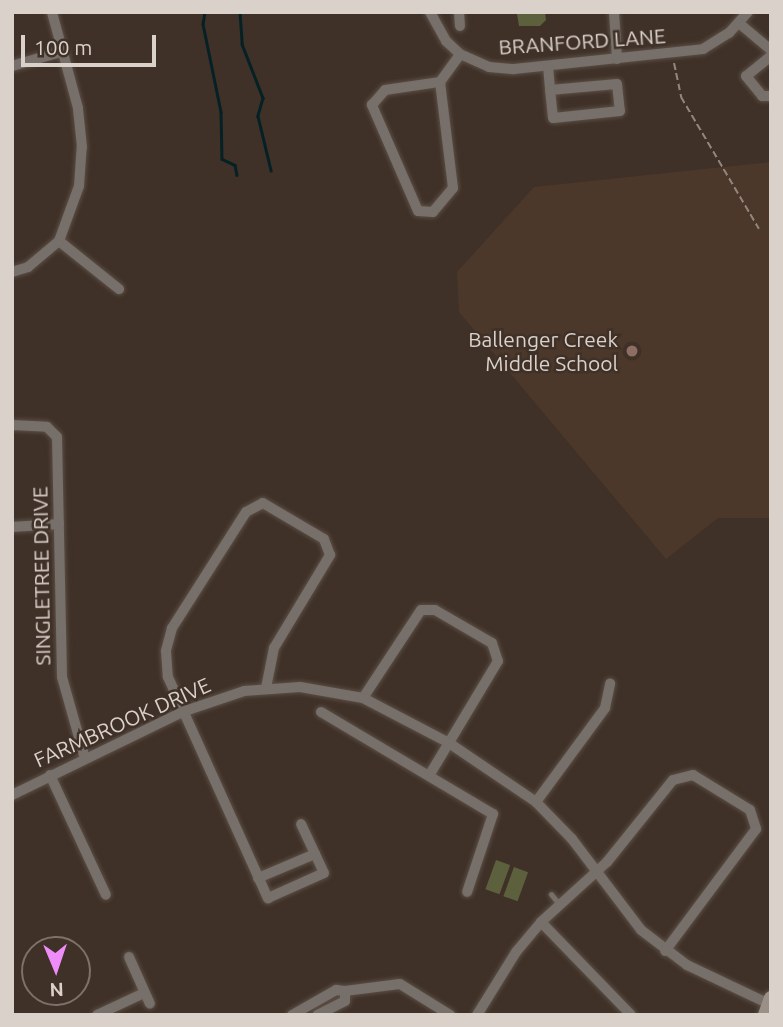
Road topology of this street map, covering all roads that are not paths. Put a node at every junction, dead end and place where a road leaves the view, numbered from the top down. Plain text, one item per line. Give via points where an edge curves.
1 (52, 12) edge
2 (430, 12) edge
3 (459, 12) edge
4 (614, 12) edge
5 (748, 12) edge
6 (740, 24) junction
7 (460, 26) dead end
8 (771, 50) edge
9 (64, 51) junction
10 (460, 54) junction
11 (771, 56) edge
12 (617, 59) junction
13 (12, 66) edge
14 (548, 66) junction
15 (440, 82) junction
16 (550, 90) junction
17 (771, 96) edge
18 (59, 241) junction
19 (12, 272) edge
20 (119, 289) dead end
21 (12, 425) edge
22 (59, 524) junction
23 (12, 527) edge
24 (610, 684) dead end
25 (266, 688) junction
26 (363, 698) junction
27 (182, 712) junction
28 (321, 712) dead end
29 (449, 743) junction
30 (85, 760) junction
31 (430, 774) junction
32 (50, 775) junction
33 (12, 795) edge
34 (536, 802) junction
35 (302, 824) dead end
36 (315, 854) junction
37 (595, 874) junction
38 (258, 878) junction
39 (467, 892) dead end
40 (551, 894) dead end
41 (106, 895) dead end
42 (560, 905) junction
43 (541, 922) junction
44 (665, 951) junction
45 (129, 957) dead end
46 (345, 991) junction
47 (145, 993) junction
48 (150, 1004) dead end
49 (768, 1006) edge
50 (445, 1014) edge
51 (97, 1015) edge
52 (292, 1015) edge
53 (317, 1015) edge
54 (477, 1015) edge
55 (631, 1015) edge

1 - 9 street
2 - 10 street via 446,41
3 - 7 street
4 - 12 street
5 - 6 street, BRANFORD LANE
6 - 8 street
6 - 12 street, BRANFORD LANE via 703,49
9 - 13 street
9 - 18 street via 82,147 79,186
10 - 14 street, BRANFORD LANE via 500,68
10 - 15 street
11 - 17 street via 747,76 762,96
12 - 14 street, BRANFORD LANE
14 - 16 street
15 - 15 street via 453,188 433,212 418,211 372,106 385,90
16 - 16 street via 553,118 620,111 617,84
18 - 19 street via 28,267
18 - 20 street
21 - 22 street, SINGLETREE DRIVE via 47,427 57,437
22 - 23 street
22 - 30 street, SINGLETREE DRIVE via 62,677
24 - 34 street via 605,708
25 - 26 street, FARMBROOK DRIVE via 300,687
25 - 27 street, FARMBROOK DRIVE
25 - 27 street via 274,648 330,555 324,539 263,503 246,512 172,628 166,651 168,677
26 - 29 street, FARMBROOK DRIVE
26 - 29 street via 410,623 421,610 435,610 492,643 498,655 478,701
27 - 30 street, FARMBROOK DRIVE
27 - 38 street
28 - 31 street
29 - 31 street
29 - 34 street, FARMBROOK DRIVE
30 - 32 street, FARMBROOK DRIVE
31 - 39 street via 493,814
32 - 33 street, FARMBROOK DRIVE
32 - 41 street
34 - 37 street, FARMBROOK DRIVE via 572,839
35 - 36 street
36 - 38 street
36 - 38 street via 324,873 268,898
37 - 42 street
37 - 44 street, FARMBROOK DRIVE via 641,930
37 - 44 street via 679,776 699,778 750,810 756,822 753,836
40 - 42 lane
42 - 43 street
43 - 54 street via 516,952
43 - 55 street
44 - 49 street, FARMBROOK DRIVE
45 - 47 street
46 - 50 street via 400,984
46 - 52 street via 336,990
46 - 53 street via 345,1002
47 - 48 street
47 - 51 street

